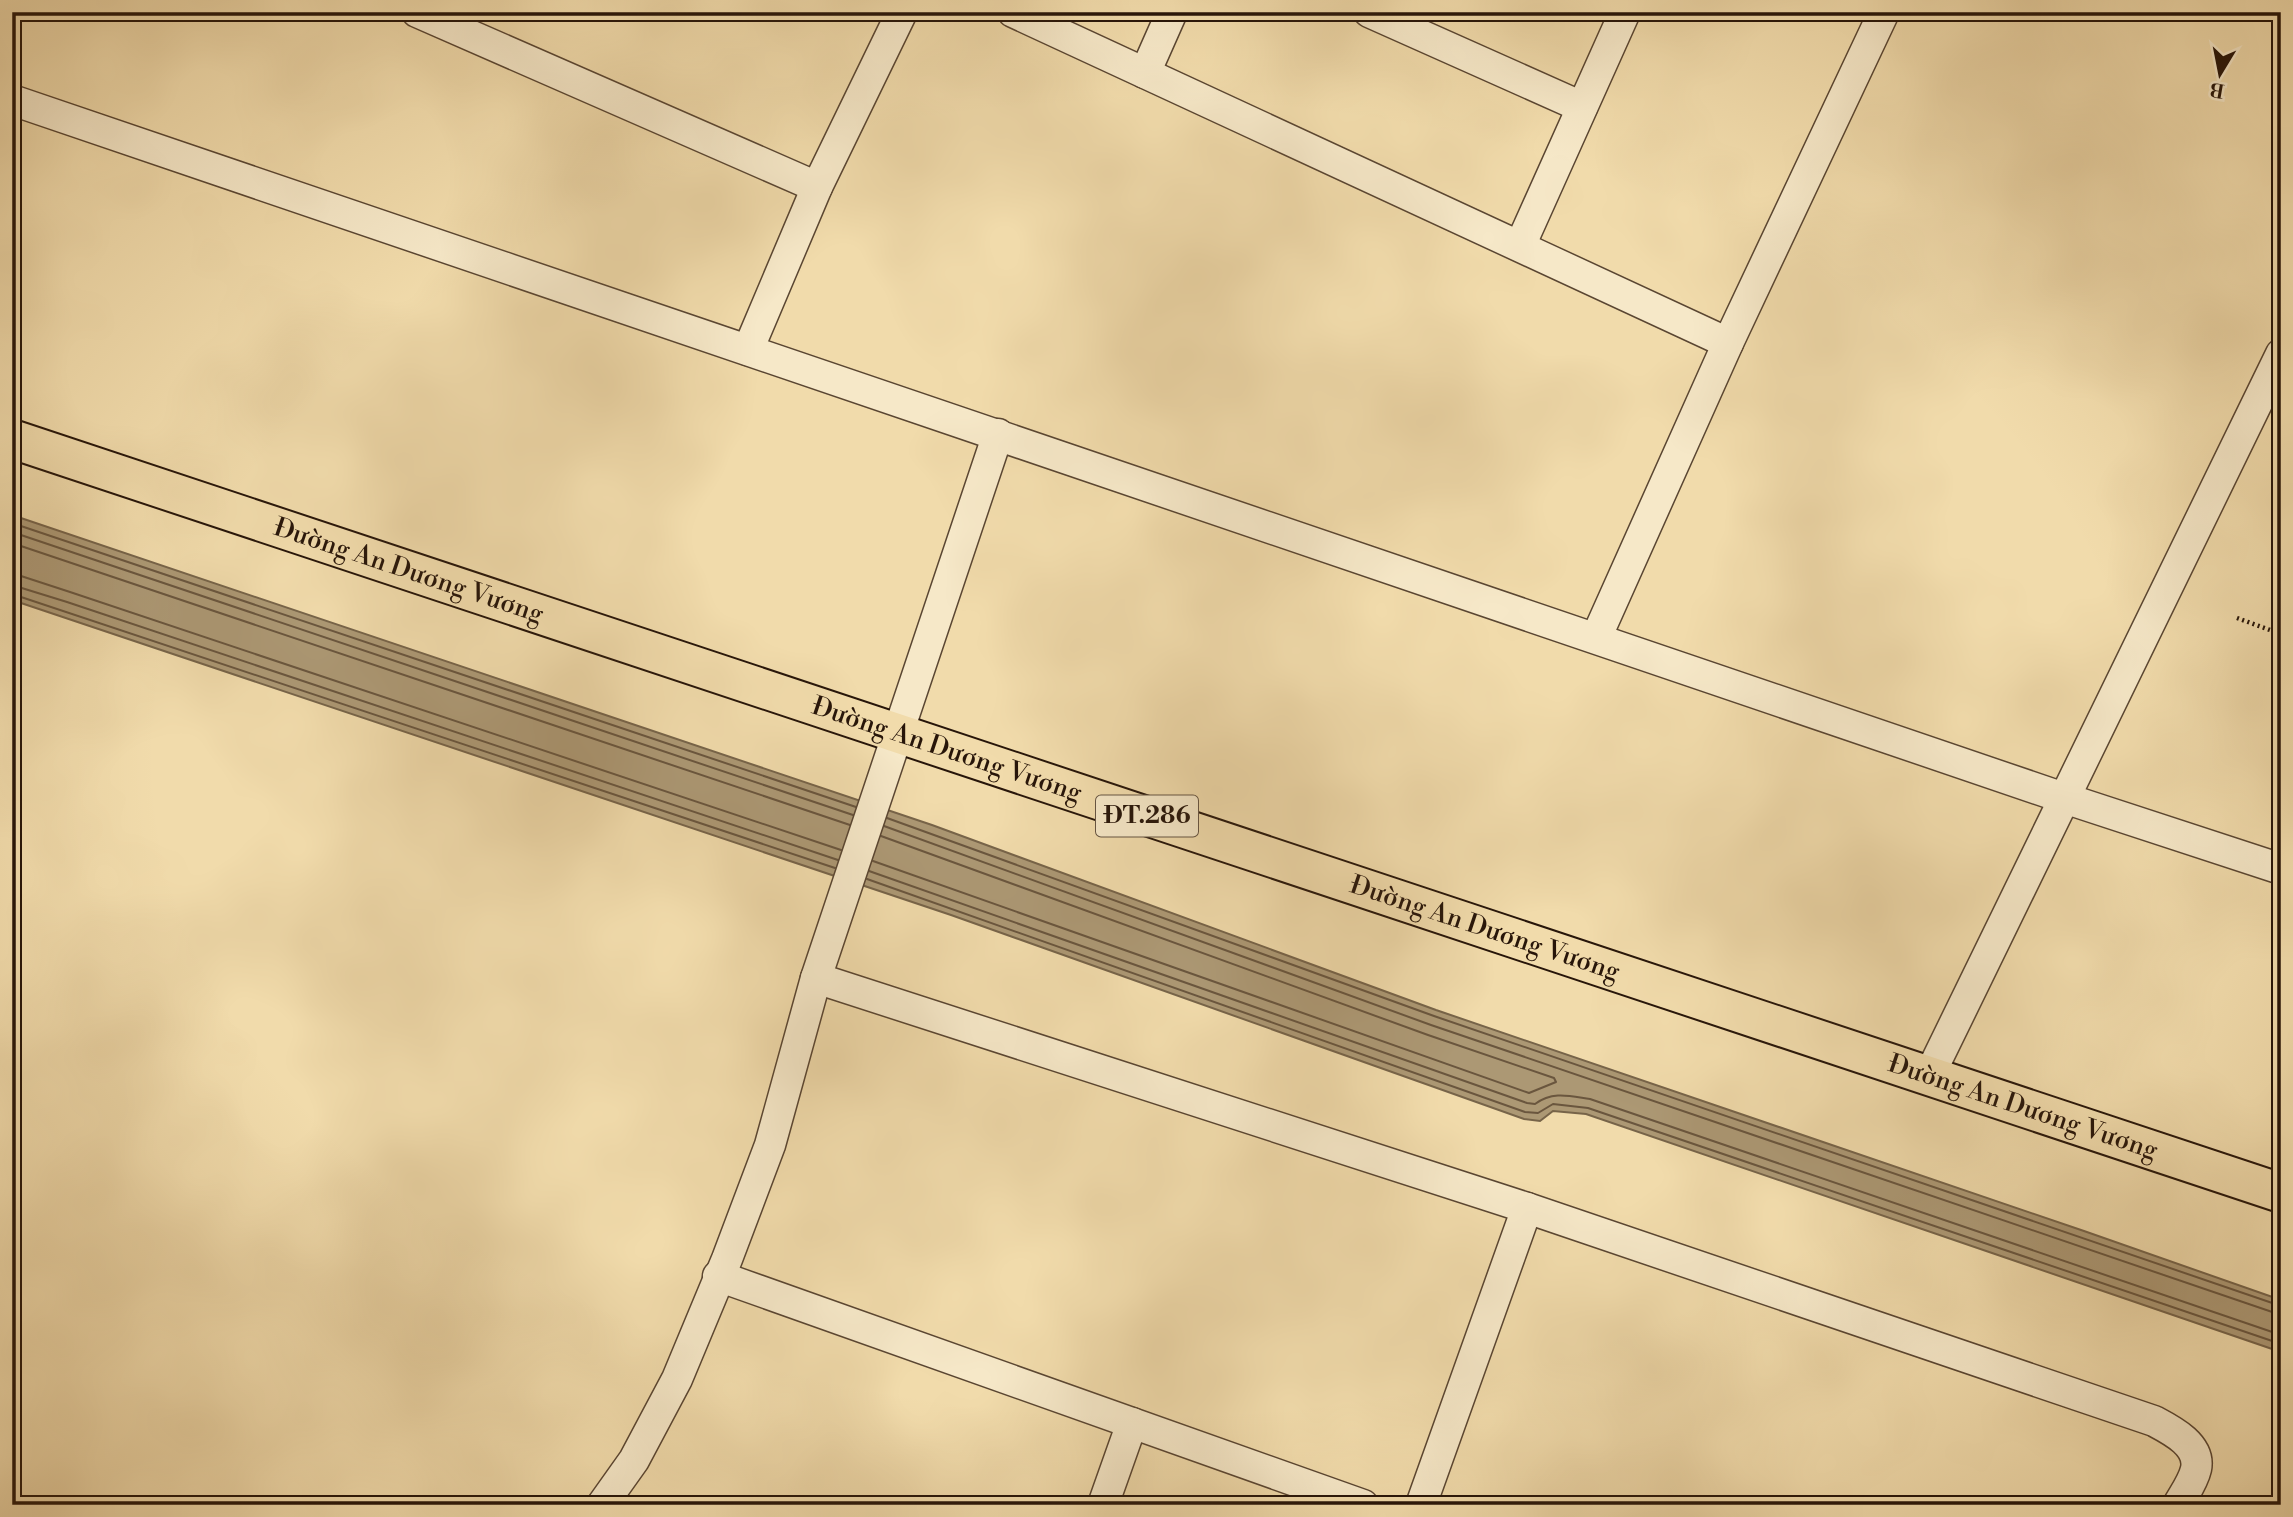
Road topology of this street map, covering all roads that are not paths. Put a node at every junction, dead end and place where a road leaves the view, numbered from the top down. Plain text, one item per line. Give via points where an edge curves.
1 (417, 12) edge
2 (902, 12) edge
3 (1013, 12) edge
4 (1172, 12) edge
5 (1369, 12) edge
6 (1625, 12) edge
7 (1884, 12) edge
8 (1146, 73) junction
9 (12, 100) edge
10 (1582, 107) junction
11 (817, 187) junction
12 (1520, 246) junction
13 (1728, 343) junction
14 (748, 350) junction
15 (2281, 354) edge
16 (998, 434) junction
17 (12, 439) edge
18 (1596, 638) junction
19 (898, 735) junction
20 (2064, 798) junction
21 (2281, 869) edge
22 (816, 978) junction
23 (1929, 1076) junction
24 (2281, 1193) edge
25 (1527, 1208) junction
26 (718, 1276) junction
27 (1132, 1423) junction
28 (601, 1505) edge
29 (1103, 1505) edge
30 (1363, 1505) edge
31 (1421, 1505) edge
32 (2178, 1505) edge

1 - 11 street
2 - 11 street
3 - 8 street
4 - 8 street
5 - 10 street
6 - 10 street
7 - 13 street
8 - 12 street
9 - 14 street
10 - 12 street
11 - 14 street
12 - 13 street
13 - 18 street
14 - 16 street
15 - 20 street
16 - 18 street
16 - 19 street
17 - 19 main road, Đường An Dương Vương / ĐT.286
18 - 20 street
19 - 22 street
19 - 23 main road, Đường An Dương Vương / ĐT.286
20 - 21 street
20 - 23 street
22 - 25 street
22 - 26 street via 770,1145
23 - 24 main road, Đường An Dương Vương / ĐT.286
25 - 31 street
25 - 32 street via 2154,1421 2178,1434 2196,1463
26 - 27 street
26 - 28 street via 677,1379 634,1460
27 - 29 street
27 - 30 street

